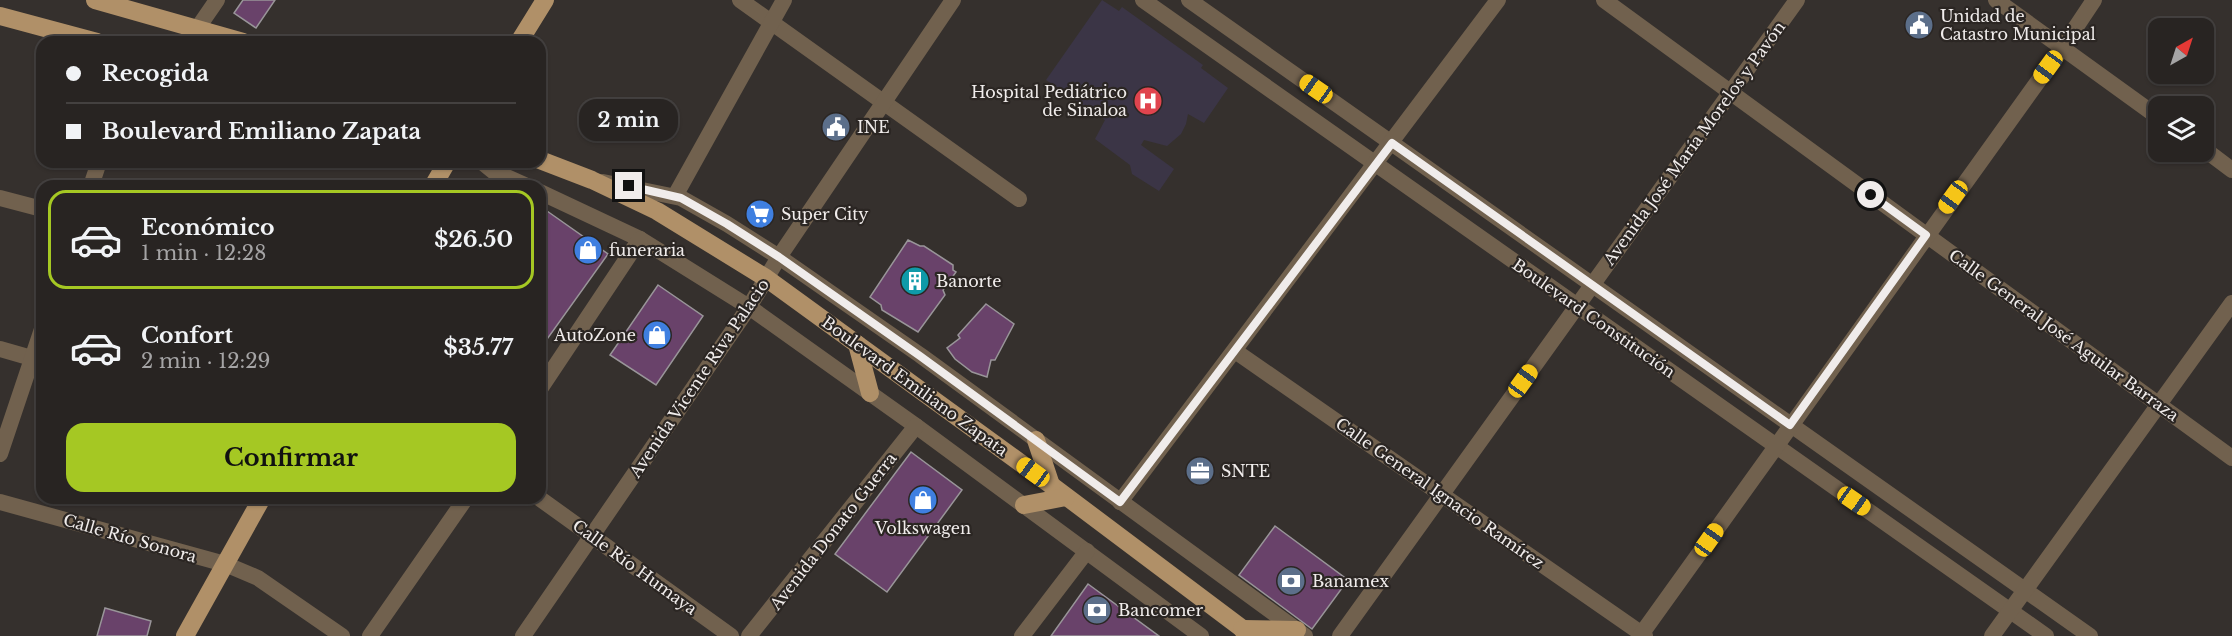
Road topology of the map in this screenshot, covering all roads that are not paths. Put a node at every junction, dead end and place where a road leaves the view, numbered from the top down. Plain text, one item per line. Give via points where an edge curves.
1 (95, 0) edge
2 (217, 0) edge
3 (545, 0) edge
4 (740, 0) edge
5 (784, 0) edge
6 (953, 0) edge
7 (1143, 0) edge
8 (1498, 0) edge
9 (1605, 0) edge
10 (1797, 0) edge
11 (1995, 0) edge
12 (2094, 0) edge
13 (1200, 3) edge
14 (0, 16) edge
15 (772, 22) junction
16 (197, 29) junction
17 (1187, 31) junction
18 (75, 36) edge
19 (222, 36) edge
20 (523, 36) edge
21 (2062, 48) junction
22 (1731, 92) junction
23 (885, 102) junction
24 (2148, 110) edge
25 (1392, 143) junction
26 (2214, 156) edge
27 (546, 162) edge
28 (1376, 164) junction
29 (489, 168) edge
30 (2232, 170) edge
31 (513, 180) edge
32 (592, 180) junction
33 (546, 195) edge
34 (675, 196) junction
35 (0, 198) edge
36 (1019, 199) dead end
37 (36, 207) edge
38 (1926, 235) junction
39 (640, 239) junction
40 (779, 257) junction
41 (766, 278) junction
42 (1593, 285) junction
43 (2232, 303) edge
44 (1577, 306) junction
45 (749, 307) junction
46 (857, 344) junction
47 (0, 349) edge
48 (1235, 351) junction
49 (36, 360) edge
50 (36, 363) edge
51 (546, 380) edge
52 (870, 393) junction
53 (2159, 405) junction
54 (1790, 425) junction
55 (916, 426) junction
56 (1036, 440) junction
57 (1776, 446) junction
58 (0, 454) edge
59 (2232, 458) edge
60 (1051, 485) junction
61 (1442, 494) junction
62 (1066, 496) junction
63 (0, 502) edge
64 (1120, 502) junction
65 (546, 503) edge
66 (259, 504) edge
67 (462, 504) edge
68 (1024, 505) junction
69 (592, 536) junction
70 (1087, 551) junction
71 (225, 564) junction
72 (2025, 590) junction
73 (2010, 611) junction
74 (1247, 632) edge
75 (1301, 633) edge
76 (1642, 635) edge
77 (184, 636) edge
78 (342, 636) edge
79 (370, 636) edge
80 (523, 636) edge
81 (731, 636) edge
82 (749, 636) edge
83 (1022, 636) edge
84 (1201, 636) edge
85 (1340, 636) edge
86 (1992, 636) edge
87 (2046, 636) edge
88 (2090, 636) edge

1 - 16 main road
2 - 16 street
3 - 20 main road
4 - 15 street
5 - 15 street
6 - 23 street, Avenida Vicente Riva Palacio
7 - 17 street, Boulevard Constitución
8 - 25 street
9 - 22 street, Calle General José Aguilar Barraza
10 - 22 street, Avenida José María Morelos y Pavón
11 - 21 street
12 - 21 street
13 - 17 street
13 - 25 street, Boulevard Constitución
14 - 18 main road
15 - 23 street
15 - 34 street
16 - 19 main road
17 - 28 street, Boulevard Constitución
21 - 24 street
21 - 38 street
22 - 38 street, Calle General José Aguilar Barraza
22 - 42 street, Avenida José María Morelos y Pavón
23 - 36 street
23 - 40 street, Avenida Vicente Riva Palacio
25 - 28 street
25 - 42 street, Boulevard Constitución
26 - 30 street
27 - 32 main road, Boulevard Emiliano Zapata
28 - 44 street, Boulevard Constitución
28 - 48 street
29 - 31 street
32 - 34 street, Boulevard Emiliano Zapata
32 - 41 main road, Boulevard Emiliano Zapata via 688,228
33 - 39 street, Boulevard Emiliano Zapata
34 - 40 street, Boulevard Emiliano Zapata
35 - 37 street
38 - 53 street, Calle General José Aguilar Barraza
38 - 54 street
39 - 45 street, Boulevard Emiliano Zapata
39 - 51 street
40 - 41 street, Avenida Vicente Riva Palacio
40 - 56 street, Boulevard Emiliano Zapata
41 - 45 street, Avenida Vicente Riva Palacio
41 - 46 main road, Boulevard Emiliano Zapata
42 - 44 street, Avenida José María Morelos y Pavón
42 - 54 street, Boulevard Constitución
43 - 53 street
44 - 57 street, Boulevard Constitución
44 - 61 street, Avenida José María Morelos y Pavón
45 - 52 street, Boulevard Emiliano Zapata
45 - 69 street, Avenida Vicente Riva Palacio
46 - 52 main road
46 - 60 main road, Boulevard Emiliano Zapata
47 - 49 street
48 - 61 street, Calle General Ignacio Ramírez
48 - 64 street
50 - 58 street
52 - 55 street, Boulevard Emiliano Zapata
53 - 59 street, Calle General José Aguilar Barraza
53 - 72 street
54 - 57 street
54 - 72 street, Boulevard Constitución
55 - 68 street, Boulevard Emiliano Zapata
55 - 82 street, Avenida Donato Guerra
56 - 60 main road
56 - 64 street, Boulevard Emiliano Zapata
57 - 73 street, Boulevard Constitución
57 - 76 street
60 - 62 main road, Boulevard Emiliano Zapata
61 - 76 street, Calle General Ignacio Ramírez
61 - 85 street, Avenida José María Morelos y Pavón
62 - 68 main road
62 - 74 main road, Boulevard Emiliano Zapata
63 - 71 street, Calle Río Sonora
64 - 75 street, Boulevard Emiliano Zapata
65 - 69 street, Calle Río Humaya
66 - 71 main road
67 - 79 street
68 - 70 street, Boulevard Emiliano Zapata
69 - 80 street, Avenida Vicente Riva Palacio
69 - 81 street, Calle Río Humaya
70 - 83 street
70 - 84 street, Boulevard Emiliano Zapata
71 - 77 main road
71 - 78 street, Calle Río Sonora via 258,578
72 - 73 street
72 - 88 street, Boulevard Constitución
73 - 86 street
73 - 87 street, Boulevard Constitución
74 - 75 main road

